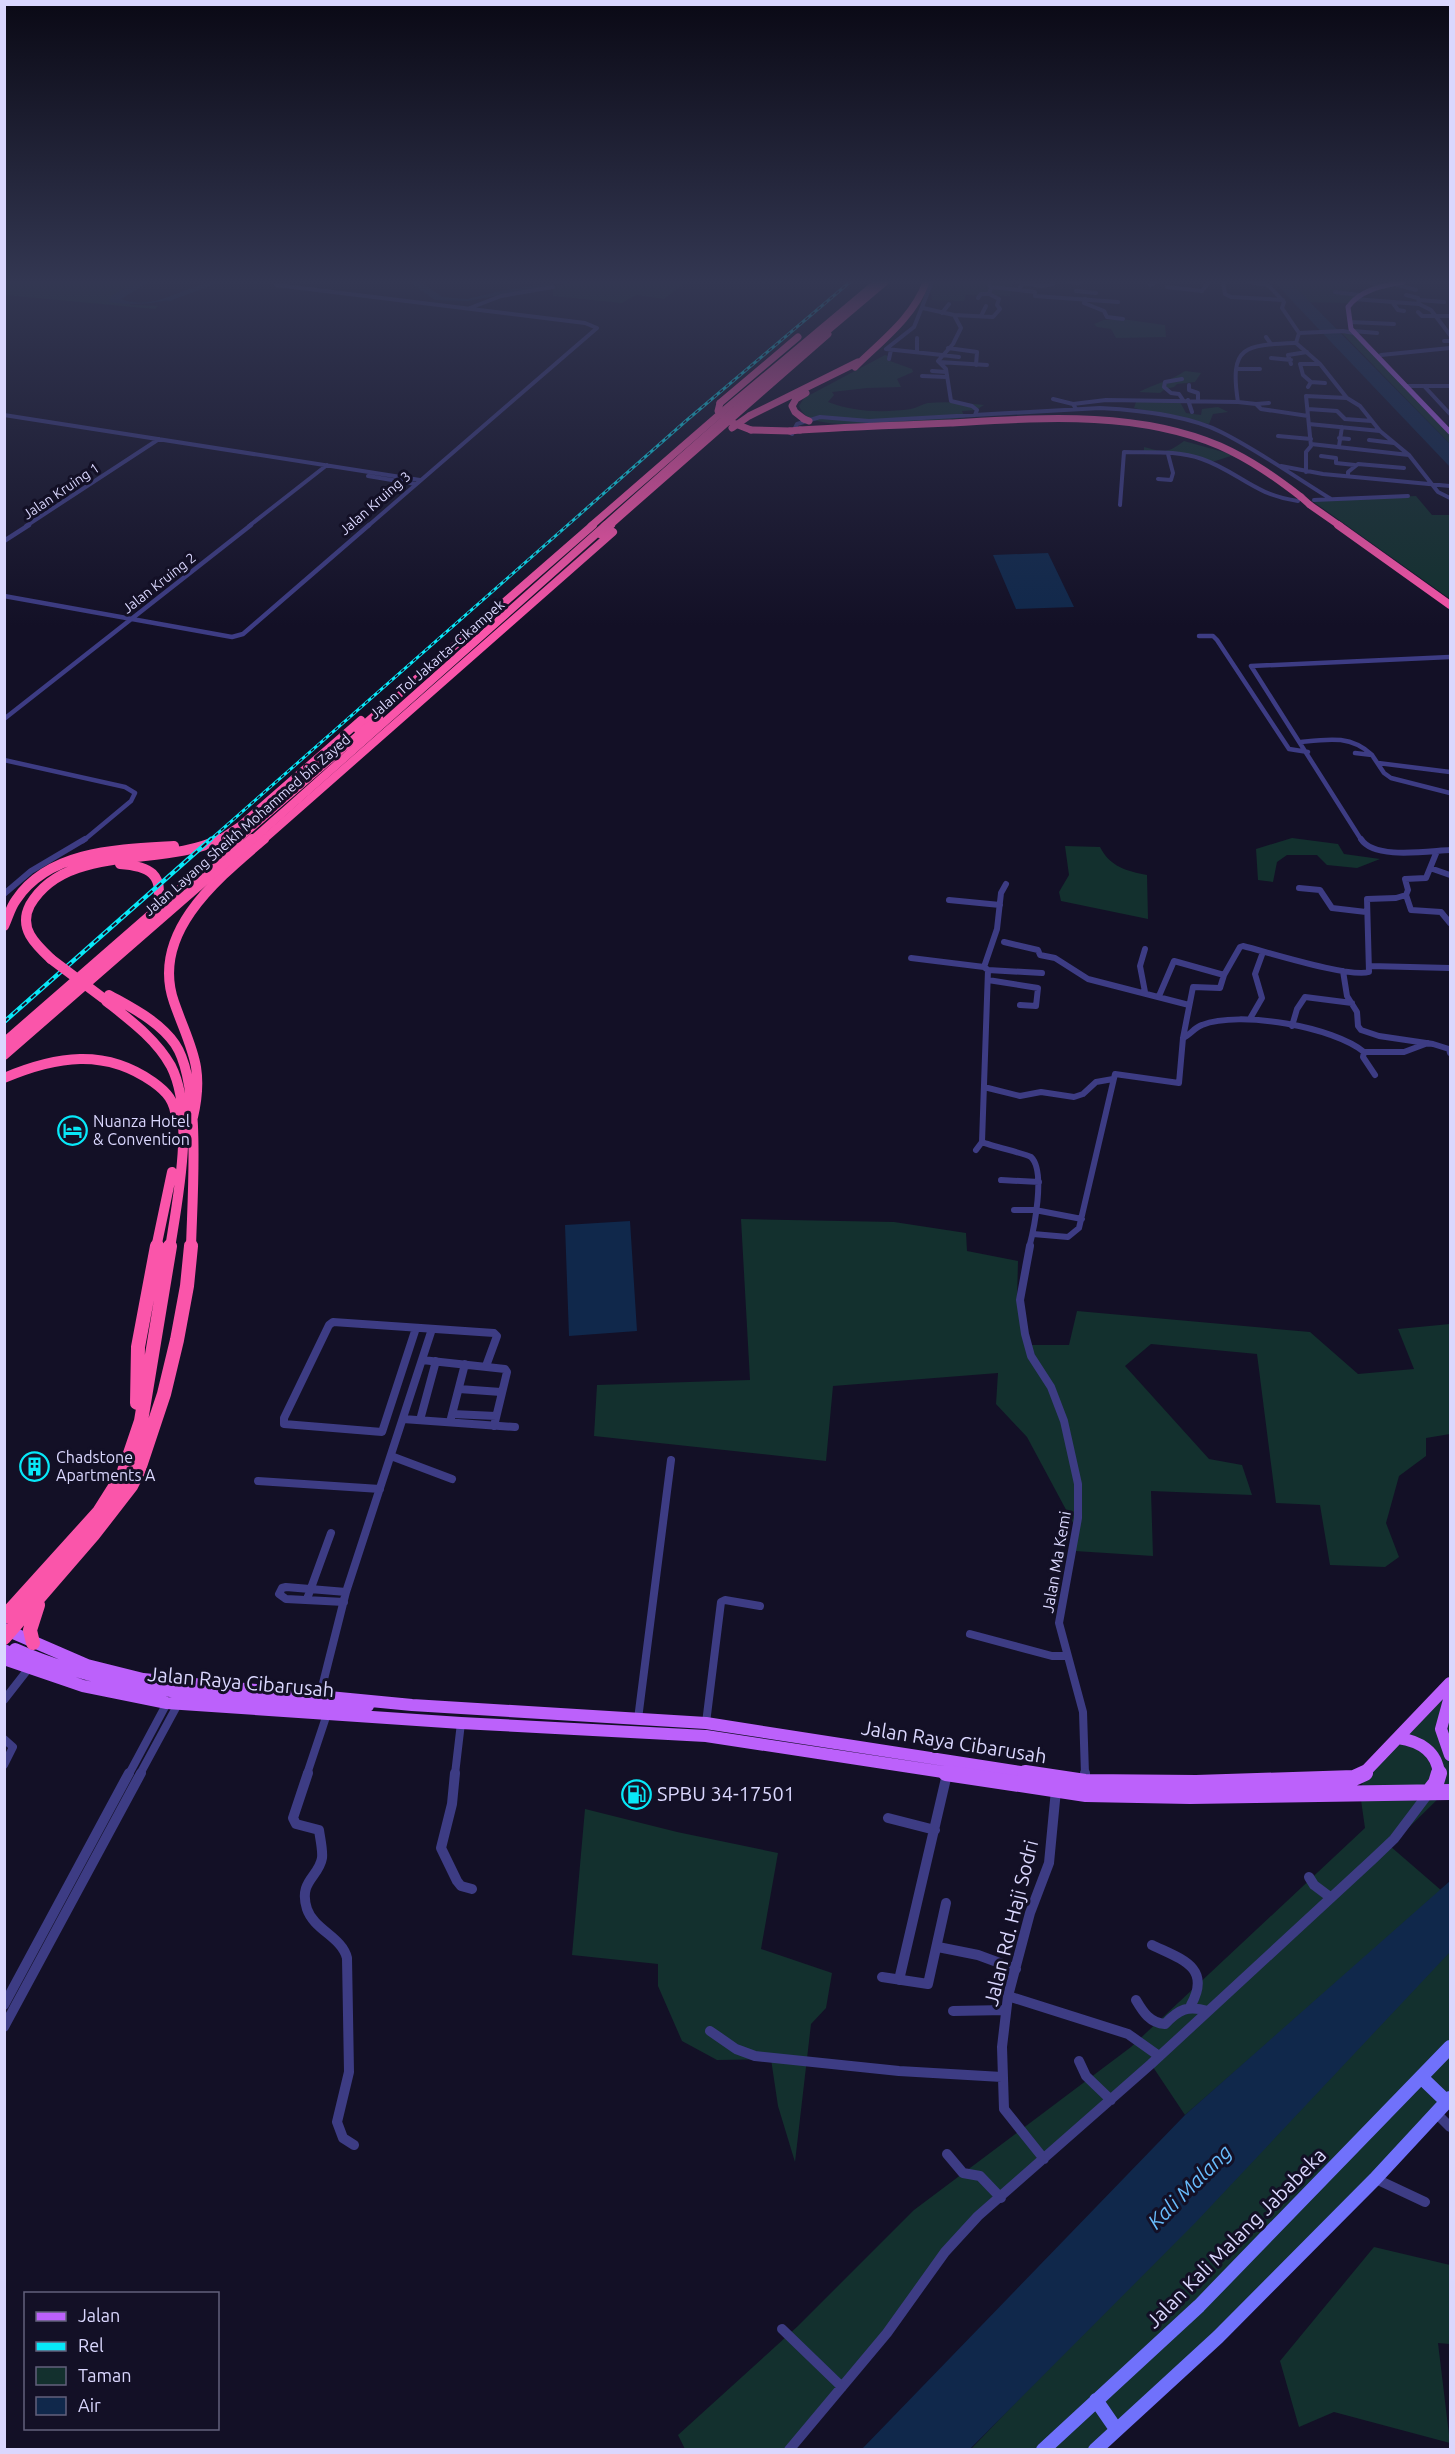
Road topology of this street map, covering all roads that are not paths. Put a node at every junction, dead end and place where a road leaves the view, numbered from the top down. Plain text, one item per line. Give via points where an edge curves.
1 (517, 397) edge
2 (728, 397) edge
3 (735, 397) edge
4 (741, 397) edge
5 (745, 397) edge
6 (750, 397) edge
7 (789, 397) edge
8 (801, 397) edge
9 (950, 397) edge
10 (1182, 397) edge
11 (1198, 397) edge
12 (1237, 397) edge
13 (1306, 397) edge
14 (1317, 397) edge
15 (1418, 397) edge
16 (1420, 397) edge
17 (1434, 397) edge
18 (1347, 398) joint
19 (1053, 399) dead end
20 (1185, 400) junction
21 (1197, 402) junction
22 (1238, 402) junction
23 (1269, 403) dead end
24 (1073, 404) junction
25 (1256, 404) junction
26 (1076, 409) junction
27 (1308, 409) junction
28 (1192, 412) dead end
29 (1438, 413) junction
30 (1450, 413) edge
31 (975, 415) junction
32 (1308, 416) junction
33 (4, 417) edge
34 (1372, 421) junction
35 (1309, 424) junction
36 (1450, 426) edge
37 (1342, 427) junction
38 (1380, 431) junction
39 (791, 432) junction
40 (1450, 432) edge
41 (1278, 436) dead end
42 (1339, 438) junction
43 (159, 439) junction
44 (1349, 439) dead end
45 (1369, 440) dead end
46 (154, 442) junction
47 (1311, 442) junction
48 (1394, 443) junction
49 (1339, 446) junction
50 (1168, 454) junction
51 (1409, 454) junction
52 (1321, 456) dead end
53 (327, 465) junction
54 (1355, 465) junction
55 (1404, 468) dead end
56 (322, 469) junction
57 (1286, 469) junction
58 (1306, 472) junction
59 (1348, 476) junction
60 (1158, 479) dead end
61 (420, 480) junction
62 (1433, 483) junction
63 (416, 484) junction
64 (1450, 486) edge
65 (1408, 496) dead end
66 (1450, 498) edge
67 (1331, 499) junction
68 (1308, 500) junction
69 (1120, 505) dead end
70 (4, 542) edge
71 (4, 596) edge
72 (1450, 599) edge
73 (1450, 605) edge
74 (131, 619) junction
75 (1199, 636) dead end
76 (1450, 657) edge
77 (4, 719) edge
78 (1301, 741) junction
79 (1308, 752) junction
80 (1355, 753) dead end
81 (1372, 755) junction
82 (4, 760) edge
83 (1378, 763) junction
84 (1450, 772) edge
85 (1450, 793) edge
86 (242, 825) junction
87 (1450, 850) edge
88 (1437, 851) junction
89 (1430, 868) junction
90 (1450, 874) edge
91 (1006, 884) dead end
92 (1299, 888) dead end
93 (4, 894) edge
94 (1406, 895) junction
95 (949, 900) dead end
96 (1000, 905) junction
97 (157, 906) junction
98 (1366, 912) junction
99 (1450, 923) edge
100 (4, 926) edge
101 (1004, 942) dead end
102 (1145, 949) dead end
103 (1263, 952) junction
104 (54, 958) junction
105 (911, 958) dead end
106 (1370, 966) junction
107 (986, 968) junction
108 (1450, 968) edge
109 (1343, 971) junction
110 (1042, 973) dead end
111 (1224, 975) junction
112 (988, 980) junction
113 (1145, 992) junction
114 (1159, 996) junction
115 (106, 997) junction
116 (1352, 1003) junction
117 (1020, 1005) dead end
118 (1189, 1005) junction
119 (1251, 1017) junction
120 (1292, 1026) junction
121 (4, 1038) edge
122 (1183, 1038) junction
123 (4, 1043) edge
124 (1428, 1043) junction
125 (1450, 1049) edge
126 (1364, 1052) junction
127 (4, 1056) edge
128 (1375, 1075) dead end
129 (4, 1078) edge
130 (1113, 1079) junction
131 (984, 1087) junction
132 (193, 1117) junction
133 (982, 1142) junction
134 (976, 1150) dead end
135 (1001, 1180) dead end
136 (1039, 1182) junction
137 (1014, 1210) dead end
138 (1035, 1210) junction
139 (1082, 1219) junction
140 (1033, 1234) junction
141 (416, 1328) junction
142 (432, 1329) junction
143 (422, 1360) junction
144 (436, 1361) junction
145 (465, 1364) junction
146 (486, 1366) junction
147 (459, 1389) junction
148 (501, 1392) junction
149 (496, 1416) junction
150 (451, 1418) junction
151 (139, 1419) junction
152 (403, 1419) junction
153 (420, 1420) junction
154 (494, 1425) junction
155 (515, 1427) dead end
156 (391, 1456) junction
157 (671, 1460) dead end
158 (452, 1479) dead end
159 (258, 1481) dead end
160 (380, 1489) junction
161 (330, 1533) dead end
162 (25, 1589) junction
163 (311, 1589) junction
164 (346, 1592) junction
165 (40, 1598) junction
166 (308, 1599) junction
167 (4, 1602) edge
168 (344, 1602) junction
169 (760, 1606) dead end
170 (4, 1617) edge
171 (969, 1634) dead end
172 (8, 1636) edge
173 (33, 1643) junction
174 (4, 1650) edge
175 (1066, 1656) junction
176 (4, 1659) edge
177 (29, 1668) junction
178 (1450, 1683) edge
179 (320, 1695) junction
180 (1450, 1696) edge
181 (4, 1700) edge
182 (172, 1703) junction
183 (412, 1706) junction
184 (359, 1709) junction
185 (327, 1714) junction
186 (638, 1719) junction
187 (443, 1722) junction
188 (461, 1723) junction
189 (706, 1723) junction
190 (1398, 1738) junction
191 (4, 1739) edge
192 (1450, 1755) edge
193 (4, 1765) edge
194 (948, 1772) junction
195 (1085, 1782) junction
196 (1056, 1790) junction
197 (1429, 1792) junction
198 (1450, 1792) edge
199 (888, 1818) dead end
200 (935, 1830) junction
201 (1309, 1877) dead end
202 (472, 1889) dead end
203 (1330, 1897) junction
204 (946, 1903) dead end
205 (1152, 1945) dead end
206 (938, 1947) junction
207 (1016, 1969) junction
208 (882, 1977) dead end
209 (899, 1980) junction
210 (1008, 1996) junction
211 (1136, 2000) dead end
212 (4, 2005) edge
213 (1191, 2005) junction
214 (1006, 2010) junction
215 (953, 2011) dead end
216 (1208, 2011) junction
217 (4, 2027) edge
218 (710, 2031) dead end
219 (1450, 2047) edge
220 (1159, 2056) junction
221 (1079, 2061) dead end
222 (1002, 2077) junction
223 (1421, 2077) junction
224 (1111, 2100) junction
225 (1449, 2100) edge
226 (1436, 2113) junction
227 (1450, 2127) edge
228 (354, 2145) dead end
229 (947, 2154) dead end
230 (1044, 2158) junction
231 (1375, 2179) junction
232 (1001, 2198) junction
233 (1425, 2202) dead end
234 (782, 2329) dead end
235 (842, 2387) junction
236 (1096, 2400) junction
237 (1116, 2429) junction
238 (789, 2450) edge
239 (1043, 2450) edge
240 (1095, 2450) edge

1 - 61 street, Jalan Kruing 3
2 - 39 highway, bridge via 718,411 731,424 750,430
3 - 86 highway
4 - 97 highway, Jalan Tol Jakarta–Cikampek
5 - 123 highway, Jalan Layang Sheikh Mohammed bin Zayed, bridge
6 - 127 highway, Jalan Layang Sheikh Mohammed bin Zayed, bridge
7 - 132 highway via 740,421 254,848 188,916 174,939 168,979 172,1002 198,1071
8 - 68 highway via 793,409 807,420 827,425 1060,414 1121,416 1193,431 1237,448 1272,469
9 - 31 street via 951,401 974,407
10 - 20 street
11 - 21 street
12 - 22 street
13 - 27 street
14 - 18 street
15 - 40 main road
16 - 29 main road
17 - 30 street
18 - 34 street via 1363,408
19 - 24 street
20 - 21 street
20 - 24 street
20 - 28 street
21 - 22 street
22 - 25 street
23 - 25 street
24 - 26 street
25 - 32 street via 1261,409
26 - 31 street
26 - 57 street via 1124,409 1191,422 1229,436
27 - 32 street
27 - 34 street via 1336,411 1344,419
29 - 30 street
29 - 36 main road
31 - 39 street via 869,421 816,418 797,424
32 - 35 street
33 - 43 street
33 - 46 street
34 - 38 street
35 - 37 street
35 - 47 street
37 - 38 street
37 - 42 street
38 - 48 street
39 - 68 highway, bridge via 1033,418 1125,422 1220,446 1266,470
41 - 47 street
42 - 44 street
42 - 49 street
43 - 46 street, Jalan Kruing 1
43 - 53 street
45 - 48 street
46 - 56 street
46 - 70 street, Jalan Kruing 1
47 - 49 street
47 - 58 street via 1306,452
48 - 51 street
49 - 51 street
50 - 60 street via 1171,480
50 - 68 street via 1190,455 1262,494
50 - 69 street via 1124,452
51 - 62 street
52 - 54 street
53 - 56 street, Jalan Kruing 2
53 - 61 street
54 - 55 street
54 - 59 street
56 - 63 street
56 - 74 street, Jalan Kruing 2
57 - 58 street
57 - 67 street
58 - 59 street
59 - 62 street
61 - 63 street, Jalan Kruing 3
62 - 64 street
62 - 66 street via 1438,492
63 - 74 street, Jalan Kruing 3 via 243,634 226,637
65 - 67 street
67 - 68 street
68 - 72 highway
68 - 73 highway
71 - 74 street, Jalan Kruing 3
74 - 77 street, Jalan Kruing 2
75 - 79 street via 1213,636 1217,640 1287,746
76 - 78 street via 1251,666
78 - 79 street
78 - 81 street via 1351,740
79 - 88 street via 1364,844 1386,853
80 - 81 street
81 - 83 street
82 - 93 street via 125,787 135,793 131,801 91,835 30,871
83 - 84 street
83 - 85 street via 1391,778
86 - 100 highway via 199,843 109,850 60,865 25,887
86 - 104 highway via 206,846 95,863 53,883 34,899 25,924 32,943
87 - 88 street
88 - 89 street
89 - 90 street
89 - 94 street via 1426,878 1405,879
91 - 96 street
92 - 98 street via 1322,890 1327,903 1334,908
94 - 98 street via 1367,899
94 - 99 street via 1411,910 1441,912
95 - 96 street
96 - 107 street
97 - 104 highway via 160,880 148,870 112,864 72,876 43,897 32,916 36,939
97 - 121 highway, Jalan Tol Jakarta–Cikampek
98 - 106 street
101 - 113 street via 1038,950 1040,955 1055,958 1088,979
102 - 113 street via 1140,966
103 - 109 street
103 - 111 street via 1239,947
103 - 119 street via 1255,974 1262,999
104 - 115 highway, bridge
105 - 107 street
106 - 108 street
106 - 109 street via 1369,972 1362,974
107 - 110 street
107 - 112 street
109 - 116 street
111 - 114 street via 1174,961
111 - 118 street via 1220,988 1193,987
112 - 117 street via 1038,988 1035,1006
112 - 131 street
113 - 114 street
114 - 118 street
115 - 132 highway via 153,1022 174,1043 182,1056
115 - 151 highway via 162,1050 177,1079 182,1103 176,1209
116 - 120 street via 1307,996
116 - 124 street via 1361,1030
118 - 122 street
119 - 120 street
119 - 122 street via 1203,1024
120 - 126 street via 1341,1037
122 - 130 street via 1179,1083 1121,1074 1115,1074
124 - 125 street
124 - 126 street via 1404,1052
126 - 128 street via 1363,1057
129 - 151 highway via 27,1069 103,1059 152,1081 174,1104 174,1161 141,1332
130 - 131 street via 1096,1082 1076,1097 1041,1092 1020,1096
130 - 139 street
131 - 133 street
132 - 165 highway via 186,1294 144,1457 131,1486
133 - 134 street
133 - 136 street via 1032,1158
135 - 136 street
136 - 138 street, Jalan Ma Kemi
137 - 138 street
138 - 139 street
138 - 140 street, Jalan Ma Kemi
139 - 140 street via 1075,1233 1068,1237
140 - 175 street, Jalan Ma Kemi via 1020,1291 1025,1334 1031,1356 1051,1388 1064,1421 1078,1484 1078,1518 1059,1623
141 - 141 street via 331,1323 284,1424 382,1432
141 - 142 street
142 - 143 street
142 - 146 street via 496,1334
143 - 144 street
143 - 152 street
144 - 145 street
144 - 153 street
145 - 146 street
145 - 147 street
146 - 148 street via 507,1370
147 - 148 street
147 - 150 street
148 - 149 street
149 - 150 street
149 - 154 street
150 - 153 street
150 - 154 street
151 - 162 highway via 123,1474 105,1503
152 - 153 street
152 - 156 street
154 - 155 street
156 - 158 street
156 - 160 street
157 - 186 street
159 - 160 street
160 - 164 street
161 - 163 street
162 - 167 highway
162 - 170 highway
163 - 164 street
163 - 166 street
163 - 166 street via 286,1587 279,1594 286,1599
164 - 168 street
165 - 172 highway
165 - 173 highway via 30,1630
166 - 168 street
168 - 179 street
169 - 189 street via 721,1602
171 - 175 street via 1052,1656
172 - 173 main road, Jalan Raya Cibarusah
172 - 184 main road, Jalan Raya Cibarusah via 54,1666 140,1688
173 - 179 main road, Jalan Raya Cibarusah via 87,1665 143,1679
174 - 184 main road, Jalan Raya Cibarusah via 64,1674 150,1695 190,1701
175 - 195 street, Jalan Ma Kemi via 1083,1712
176 - 177 main road, Jalan Raya Cibarusah
177 - 181 street
177 - 182 main road, Jalan Raya Cibarusah via 83,1686
178 - 190 main road, Jalan Raya Cibarusah
179 - 183 main road, Jalan Raya Cibarusah
180 - 192 main road via 1441,1729
182 - 185 main road, Jalan Raya Cibarusah
182 - 212 street
182 - 217 street
183 - 184 main road, Jalan Raya Cibarusah
183 - 186 main road, Jalan Raya Cibarusah
184 - 187 main road, Jalan Raya Cibarusah via 431,1715
185 - 187 main road, Jalan Raya Cibarusah
185 - 228 street via 293,1818 296,1824 319,1830 322,1859 307,1882 304,1895 310,1917 345,1950 348,1958 349,2072 338,2122 343,2138
186 - 189 main road, Jalan Raya Cibarusah
187 - 188 main road, Jalan Raya Cibarusah
188 - 194 main road, Jalan Raya Cibarusah via 706,1736
188 - 202 street via 452,1804 441,1848 461,1886
189 - 195 main road, Jalan Raya Cibarusah
190 - 195 main road, Jalan Raya Cibarusah via 1365,1773 1354,1778
190 - 197 main road via 1420,1742 1438,1760 1440,1780
191 - 193 street via 13,1747
194 - 196 main road, Jalan Raya Cibarusah
194 - 200 street
196 - 197 main road, Jalan Raya Cibarusah via 1153,1796
196 - 207 street, Jalan Rd. Haji Sodri via 1048,1863
197 - 198 main road, Jalan Raya Cibarusah
197 - 203 street via 1394,1839
199 - 200 street
200 - 209 street
201 - 203 street
203 - 216 street
204 - 206 street
205 - 213 street via 1193,1966 1198,1973 1201,1985
206 - 207 street via 978,1955
206 - 209 street via 928,1984
207 - 210 street, Jalan Rd. Haji Sodri
208 - 209 street
210 - 214 street, Jalan Rd. Haji Sodri
210 - 220 street via 1128,2034
211 - 213 street via 1160,2025
213 - 216 street
214 - 215 street
214 - 222 street, Jalan Rd. Haji Sodri
216 - 220 street
218 - 222 street via 736,2049 755,2056
219 - 223 main road, Jalan Kali Malang Jababeka
220 - 224 street
221 - 224 street via 1086,2076
222 - 230 street, Jalan Rd. Haji Sodri via 1004,2109
223 - 225 main road
223 - 236 main road, Jalan Kali Malang Jababeka via 1199,2306
224 - 230 street
225 - 226 main road
226 - 227 street
226 - 231 main road
229 - 232 street via 963,2173 980,2176
230 - 232 street
231 - 233 street
231 - 237 main road via 1218,2337
232 - 235 street via 978,2216 945,2252
234 - 235 street
235 - 238 street
236 - 237 main road
236 - 239 main road, Jalan Kali Malang Jababeka
237 - 240 main road

